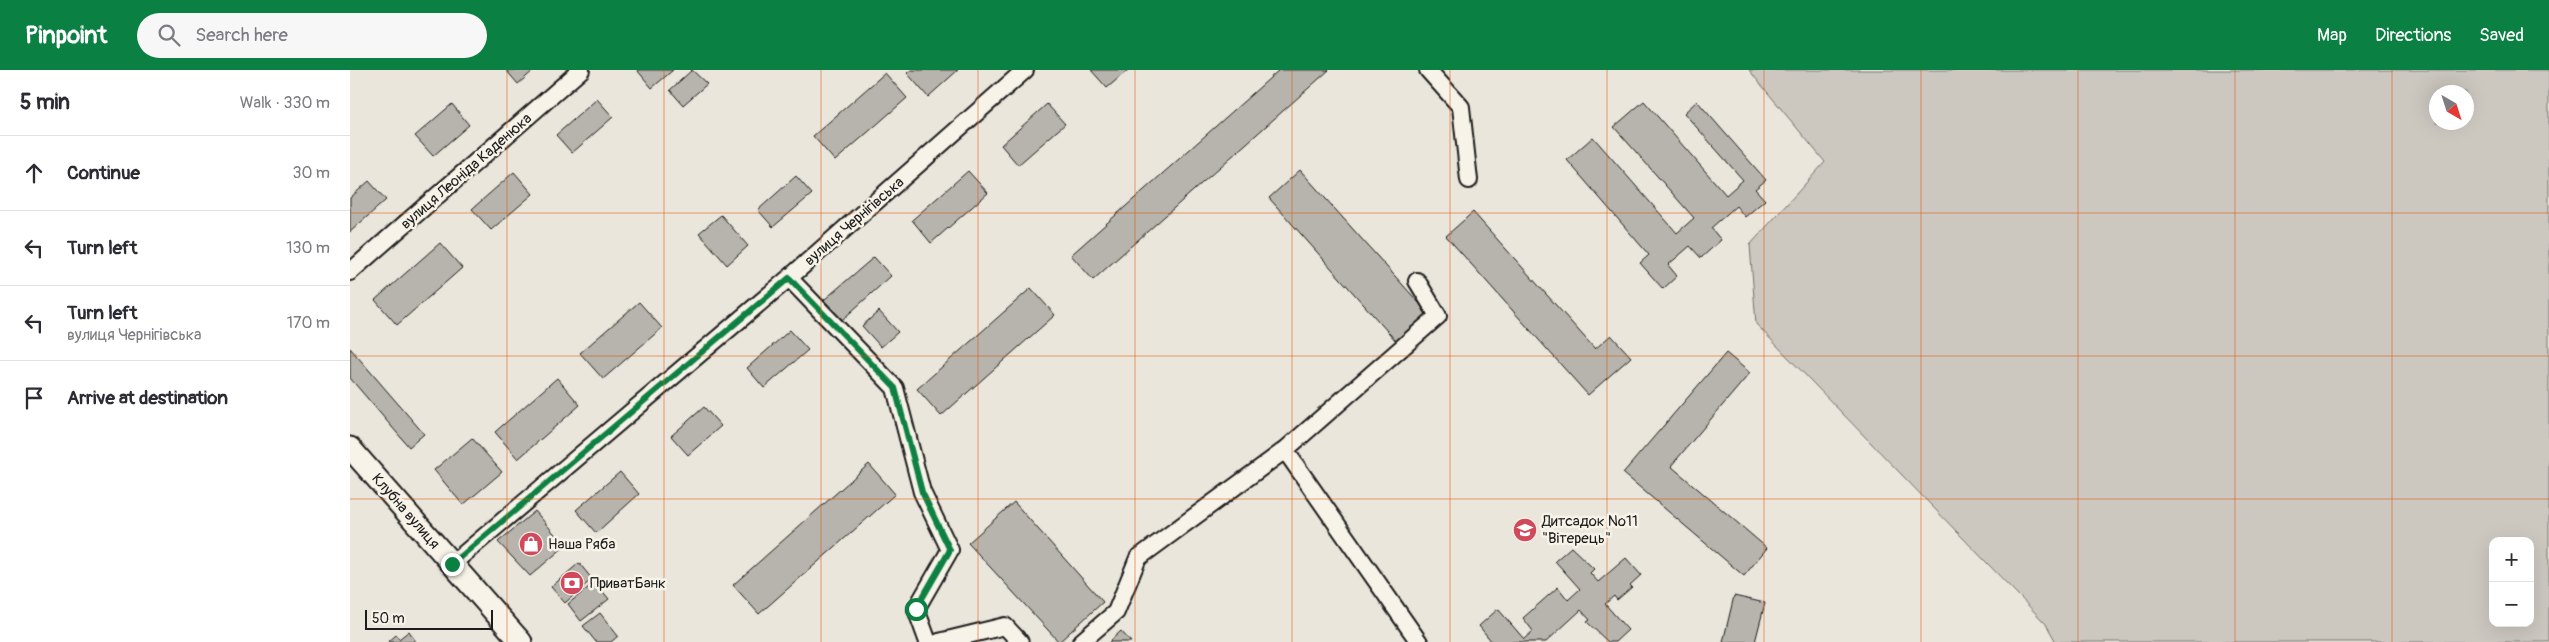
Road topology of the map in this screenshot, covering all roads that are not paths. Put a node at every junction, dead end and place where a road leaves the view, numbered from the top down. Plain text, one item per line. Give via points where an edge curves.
1 (581, 70) edge
2 (1025, 70) edge
3 (1428, 70) edge
4 (1469, 180) dead end
5 (350, 272) edge
6 (789, 278) junction
7 (1417, 281) dead end
8 (350, 448) edge
9 (1285, 450) junction
10 (452, 564) junction
11 (521, 642) edge
12 (928, 642) edge
13 (939, 642) edge
14 (1020, 642) edge
15 (1080, 642) edge
16 (1419, 642) edge

1 - 5 street, вулиця Леоніда Каденюка
2 - 6 street, вулиця Чернігівська
3 - 4 street via 1462,107
6 - 10 street, вулиця Чернігівська
6 - 12 street via 895,388 922,492 950,550 916,609
7 - 9 street via 1438,316
8 - 10 main road, Клубна вулиця
9 - 15 street via 1138,558 1116,612
9 - 16 street
10 - 11 main road, Клубна вулиця
13 - 14 street via 1005,626

